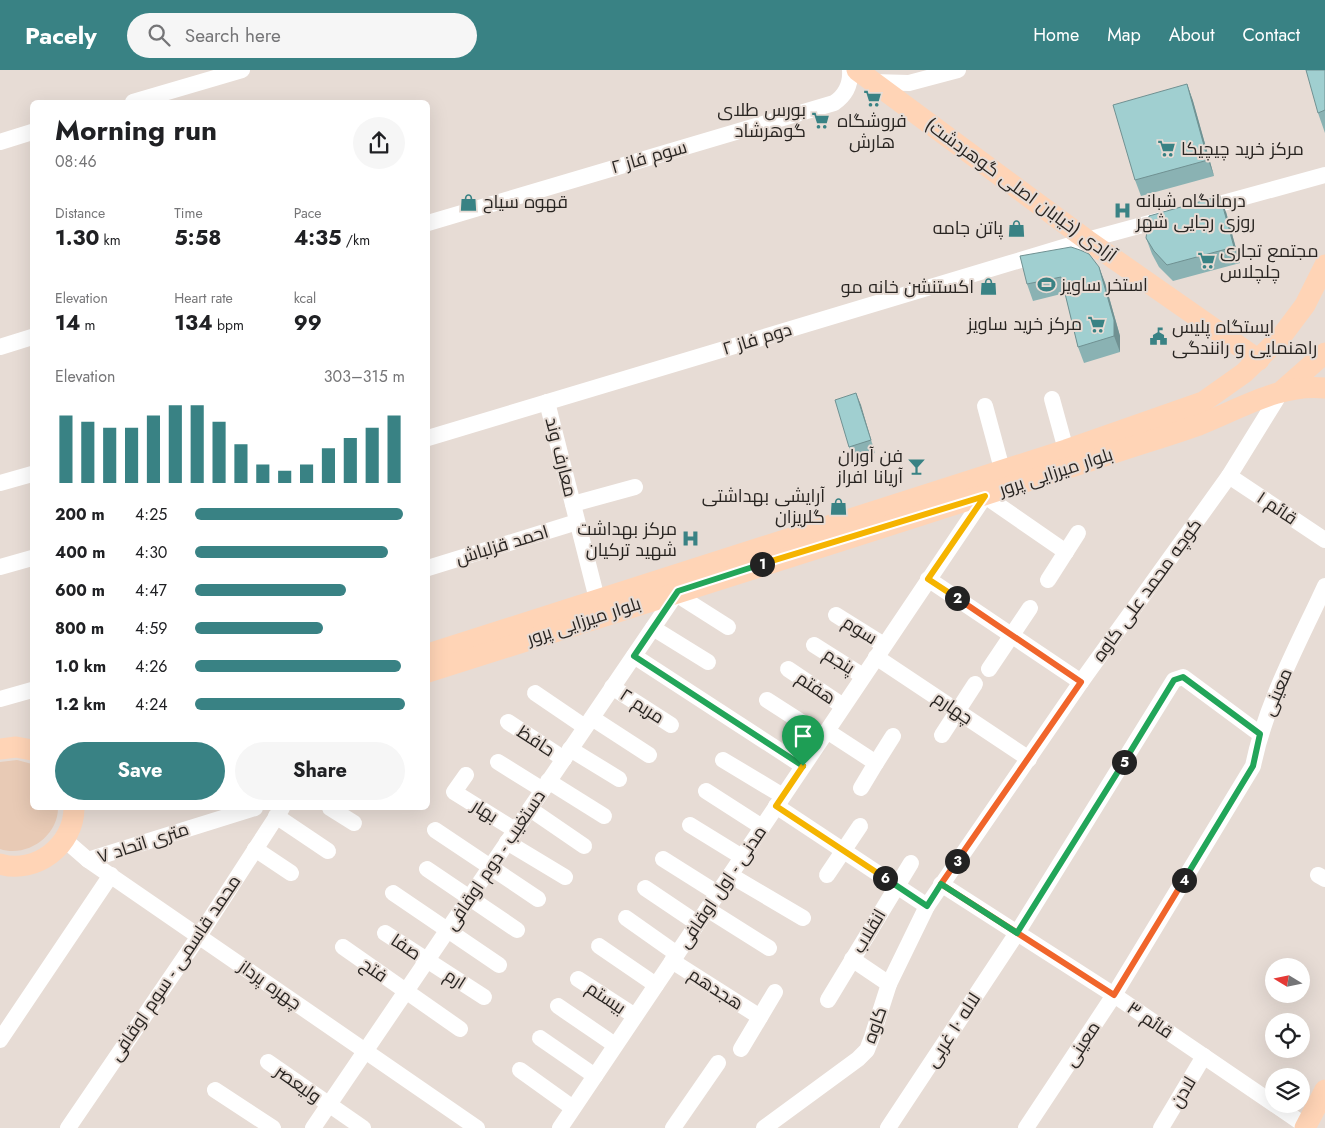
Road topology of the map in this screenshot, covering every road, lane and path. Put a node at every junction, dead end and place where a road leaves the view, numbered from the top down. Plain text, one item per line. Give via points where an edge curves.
1 (242, 70) edge
2 (850, 70) edge
3 (958, 70) edge
4 (865, 76) edge
5 (139, 100) edge
6 (30, 133) edge
7 (0, 142) edge
8 (1325, 175) edge
9 (430, 222) edge
10 (1087, 240) junction
11 (1325, 265) edge
12 (30, 338) edge
13 (0, 347) edge
14 (1325, 353) edge
15 (1259, 360) junction
16 (1325, 388) edge
17 (1281, 392) junction
18 (1052, 399) dead end
19 (547, 402) junction
20 (985, 406) dead end
21 (430, 437) edge
22 (1066, 450) junction
23 (1002, 469) junction
24 (30, 475) edge
25 (1229, 476) junction
26 (0, 484) edge
27 (635, 487) dead end
28 (985, 496) junction
29 (573, 504) junction
30 (577, 522) junction
31 (1078, 533) dead end
32 (1325, 540) edge
33 (1066, 552) junction
34 (30, 559) edge
35 (430, 567) edge
36 (0, 568) edge
37 (928, 579) junction
38 (1048, 580) dead end
39 (1325, 586) edge
40 (677, 592) junction
41 (597, 599) junction
42 (1030, 608) dead end
43 (836, 615) dead end
44 (728, 627) dead end
45 (653, 628) junction
46 (1012, 635) junction
47 (814, 645) dead end
48 (880, 651) junction
49 (430, 653) edge
50 (634, 656) junction
51 (708, 662) dead end
52 (788, 669) dead end
53 (989, 669) dead end
54 (430, 671) edge
55 (863, 676) junction
56 (1081, 682) junction
57 (975, 684) dead end
58 (612, 687) junction
59 (30, 691) edge
60 (535, 694) dead end
61 (0, 700) edge
62 (767, 700) dead end
63 (843, 706) junction
64 (958, 711) junction
65 (508, 722) dead end
66 (588, 723) junction
67 (671, 725) dead end
68 (825, 734) junction
69 (1260, 734) junction
70 (942, 735) dead end
71 (893, 736) dead end
72 (1, 748) edge
73 (30, 750) edge
74 (567, 754) junction
75 (649, 755) dead end
76 (1029, 759) junction
77 (723, 760) dead end
78 (498, 762) dead end
79 (876, 762) junction
80 (803, 766) junction
81 (466, 775) dead end
82 (619, 779) dead end
83 (546, 786) junction
84 (861, 788) dead end
85 (706, 791) dead end
86 (779, 801) junction
87 (530, 809) junction
88 (74, 810) edge
89 (249, 810) edge
90 (333, 810) edge
91 (279, 812) edge
92 (604, 816) dead end
93 (354, 823) dead end
94 (690, 825) dead end
95 (860, 826) dead end
96 (762, 827) junction
97 (435, 830) dead end
98 (511, 836) junction
99 (65, 840) junction
100 (584, 846) dead end
101 (255, 849) junction
102 (844, 850) junction
103 (328, 851) dead end
104 (742, 857) junction
105 (663, 859) dead end
106 (88, 860) junction
107 (911, 863) dead end
108 (0, 864) edge
109 (490, 866) junction
110 (427, 869) dead end
111 (291, 873) dead end
112 (111, 875) junction
113 (730, 875) junction
114 (827, 875) dead end
115 (565, 876) dead end
116 (941, 884) junction
117 (896, 886) junction
118 (646, 888) dead end
119 (393, 893) dead end
120 (718, 893) junction
121 (470, 897) junction
122 (538, 899) dead end
123 (927, 906) junction
124 (707, 909) junction
125 (626, 918) dead end
126 (803, 918) dead end
127 (698, 923) junction
128 (447, 930) junction
129 (517, 930) dead end
130 (385, 933) dead end
131 (1017, 933) junction
132 (199, 936) junction
133 (599, 946) dead end
134 (343, 948) dead end
135 (769, 948) dead end
136 (674, 957) junction
137 (852, 959) junction
138 (427, 961) junction
139 (499, 965) dead end
140 (578, 979) dead end
141 (889, 984) junction
142 (656, 985) junction
143 (406, 992) junction
144 (776, 992) dead end
145 (1114, 995) junction
146 (484, 996) dead end
147 (828, 1000) dead end
148 (558, 1006) dead end
149 (634, 1016) junction
150 (760, 1017) junction
151 (460, 1029) dead end
152 (540, 1038) dead end
153 (0, 1040) edge
154 (615, 1045) junction
155 (741, 1049) dead end
156 (366, 1051) junction
157 (1204, 1056) junction
158 (268, 1062) dead end
159 (718, 1063) dead end
160 (520, 1070) dead end
161 (595, 1076) junction
162 (215, 1090) dead end
163 (1325, 1090) edge
164 (328, 1105) junction
165 (573, 1108) junction
166 (1306, 1127) edge
167 (68, 1128) edge
168 (273, 1128) edge
169 (313, 1128) edge
170 (363, 1128) edge
171 (478, 1128) edge
172 (560, 1128) edge
173 (673, 1128) edge
174 (764, 1128) edge
175 (888, 1128) edge
176 (1026, 1128) edge
177 (1161, 1128) edge

1 - 5 street
2 - 9 street, سوم فاز ۲ via 846,92 834,103
3 - 4 street via 910,83
4 - 10 main road, آزادی (خیابان اصلی گوهردشت)
6 - 7 street
8 - 10 street, دوم فاز ۲
10 - 15 main road, آزادی (خیابان اصلی گوهردشت)
10 - 19 street, دوم فاز ۲
11 - 15 main road, بلوار میرزایی پرور via 1305,305
12 - 13 street
14 - 17 main road
15 - 22 main road, بلوار میرزایی پرور via 1203,402
16 - 17 main road via 1300,387
17 - 25 street, کوچه محمد علی کاوه
17 - 28 main road, بلوار میرزایی پرور via 1198,425
18 - 22 street
19 - 21 street, دوم فاز ۲
19 - 29 street, معارف وند
20 - 23 street
22 - 23 main road, بلوار میرزایی پرور
23 - 41 main road, بلوار میرزایی پرور
24 - 26 street
25 - 32 street, قائم ۱
25 - 56 street, کوچه محمد علی کاوه
27 - 29 street
28 - 33 street
28 - 37 street, مدنی - اول اوقافی
28 - 40 main road, بلوار میرزایی پرور
29 - 30 street, معارف وند
30 - 35 street, احمد قزلباش
30 - 41 street, معارف وند
31 - 33 street
33 - 38 street
34 - 36 street
37 - 46 street
37 - 48 street, مدنی - اول اوقافی
39 - 69 street, معینی via 1271,702
40 - 44 street
40 - 45 street, دستغیب - دوم اوقافی
40 - 54 main road, بلوار میرزایی پرور
41 - 49 main road, بلوار میرزایی پرور
42 - 46 street
43 - 48 street, سوم
45 - 50 street, دستغیب - دوم اوقافی
45 - 51 street
46 - 53 street
46 - 56 street
47 - 55 street, پنجم
48 - 55 street, مدنی - اول اوقافی
48 - 64 street, چهارم
50 - 58 street, دستغیب - دوم اوقافی
50 - 80 street
52 - 63 street, هفتم
55 - 63 street, مدنی - اول اوقافی
56 - 76 street, کوچه محمد علی کاوه
57 - 64 street
58 - 66 street, دستغیب - دوم اوقافی
58 - 67 street, مریم ۲
59 - 61 street
60 - 66 street
62 - 68 street
63 - 68 street, مدنی - اول اوقافی
64 - 70 street
64 - 76 street, چهارم
65 - 74 street, حافظ
66 - 74 street, دستغیب - دوم اوقافی
66 - 75 street
68 - 79 street
68 - 80 street, مدنی - اول اوقافی
69 - 131 street, لاله ۱۰ غربی via 1183,677 1174,680
69 - 145 street, معینی via 1253,766
71 - 79 street
72 - 73 main road
74 - 82 street, حافظ
74 - 83 street, دستغیب - دوم اوقافی
76 - 116 street, کوچه محمد علی کاوه
77 - 86 street
78 - 83 street
79 - 84 street
80 - 86 street, مدنی - اول اوقافی
81 - 98 street, بهار via 454,792
83 - 87 street, دستغیب - دوم اوقافی
83 - 92 street
85 - 96 street
86 - 96 street, مدنی - اول اوقافی
86 - 102 street
87 - 98 street, دستغیب - دوم اوقافی
87 - 100 street
88 - 99 main road
89 - 106 street, ۷ متری اتحاد
90 - 93 street
91 - 101 street, محمد قاسمی - سوم اوقافی
91 - 103 street
94 - 104 street
95 - 102 street
96 - 104 street, مدنی - اول اوقافی
97 - 109 street
98 - 109 street, دستغیب - دوم اوقافی
98 - 115 street, بهار
99 - 106 street, چهره پرداز
99 - 108 main road via 54,853 39,861 23,866
101 - 111 street
101 - 132 street, محمد قاسمی - سوم اوقافی
102 - 114 street
102 - 117 street
104 - 113 street, مدنی - اول اوقافی
105 - 120 street
106 - 112 street, چهره پرداز
107 - 117 street, انقلاب
109 - 121 street, دستغیب - دوم اوقافی
109 - 122 street
110 - 121 street
112 - 132 street, چهره پرداز
112 - 153 street
113 - 120 street, مدنی - اول اوقافی
113 - 126 street
116 - 123 street, کاوه
116 - 131 street, قائم ۳
117 - 123 street
117 - 137 street, انقلاب
118 - 127 street
119 - 128 street
120 - 124 street, مدنی - اول اوقافی
121 - 128 street, دستغیب - دوم اوقافی
121 - 129 street
123 - 141 street, کاوه
124 - 127 street, مدنی - اول اوقافی
124 - 135 street
125 - 136 street, هجدهم
127 - 136 street, مدنی - اول اوقافی
128 - 138 street, دستغیب - دوم اوقافی
128 - 139 street
130 - 138 street, صفا
131 - 145 street, قائم ۳
131 - 175 street, لاله ۱۰ غربی
132 - 156 street, چهره پرداز
132 - 167 street, محمد قاسمی - سوم اوقافی
133 - 142 street
134 - 143 street, فتح
136 - 142 street, مدنی - اول اوقافی
136 - 150 street, هجدهم
137 - 141 street
137 - 147 street, انقلاب
138 - 143 street, دستغیب - دوم اوقافی
138 - 146 street, ارم
140 - 149 street, بیستم
141 - 174 street, کاوه via 866,1050
142 - 149 street, مدنی - اول اوقافی
143 - 151 street, فتح
143 - 156 street, دستغیب - دوم اوقافی
144 - 150 street, هجدهم
145 - 157 street, قائم ۳
145 - 176 street, معینی
148 - 154 street
149 - 154 street, مدنی - اول اوقافی
150 - 155 street, هجدهم
152 - 161 street
154 - 161 street, مدنی - اول اوقافی
156 - 164 street, دستغیب - دوم اوقافی
156 - 171 street, چهره پرداز
157 - 166 street, قائم ۳
157 - 177 street, لادن
158 - 164 street, ولیعصر
159 - 173 street
160 - 165 street
161 - 165 street, مدنی - اول اوقافی
162 - 168 street
163 - 166 main road
164 - 169 street, دستغیب - دوم اوقافی
164 - 170 street, ولیعصر
165 - 172 street, مدنی - اول اوقافی

